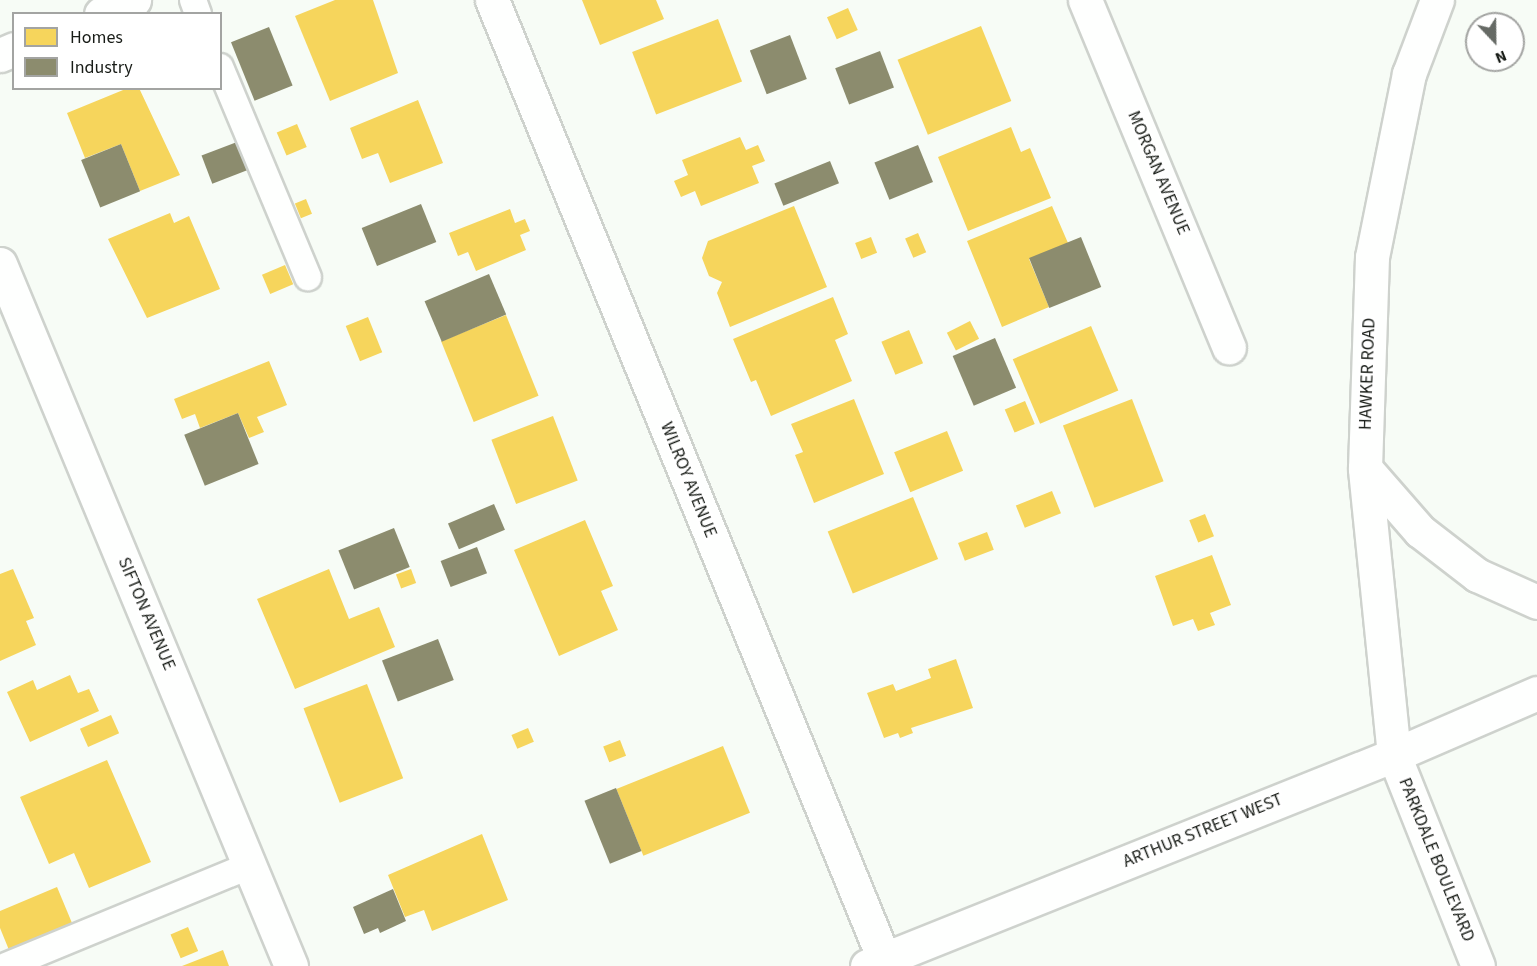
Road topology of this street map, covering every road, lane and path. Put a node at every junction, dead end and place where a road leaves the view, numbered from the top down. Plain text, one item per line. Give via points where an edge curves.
1 (134, 0) edge
2 (492, 0) edge
3 (1085, 0) edge
4 (1437, 0) edge
5 (106, 12) edge
6 (222, 72) edge
7 (0, 264) edge
8 (308, 277) dead end
9 (1229, 347) dead end
10 (1365, 468) junction
11 (1537, 602) edge
12 (1537, 693) edge
13 (1394, 755) junction
14 (251, 865) junction
15 (876, 963) edge
16 (6, 966) edge
17 (291, 966) edge
18 (1478, 966) edge

1 - 5 street
2 - 15 street, WILROY AVENUE
3 - 9 street, MORGAN AVENUE
4 - 10 street, HAWKER ROAD via 1409,74 1372,256
6 - 8 lane
7 - 14 street, SIFTON AVENUE
10 - 11 street via 1428,537 1477,574
10 - 13 street, HAWKER ROAD
12 - 13 street, ARTHUR STREET WEST
13 - 15 street, ARTHUR STREET WEST
13 - 18 street, PARKDALE BOULEVARD
14 - 16 lane
14 - 17 street, SIFTON AVENUE

